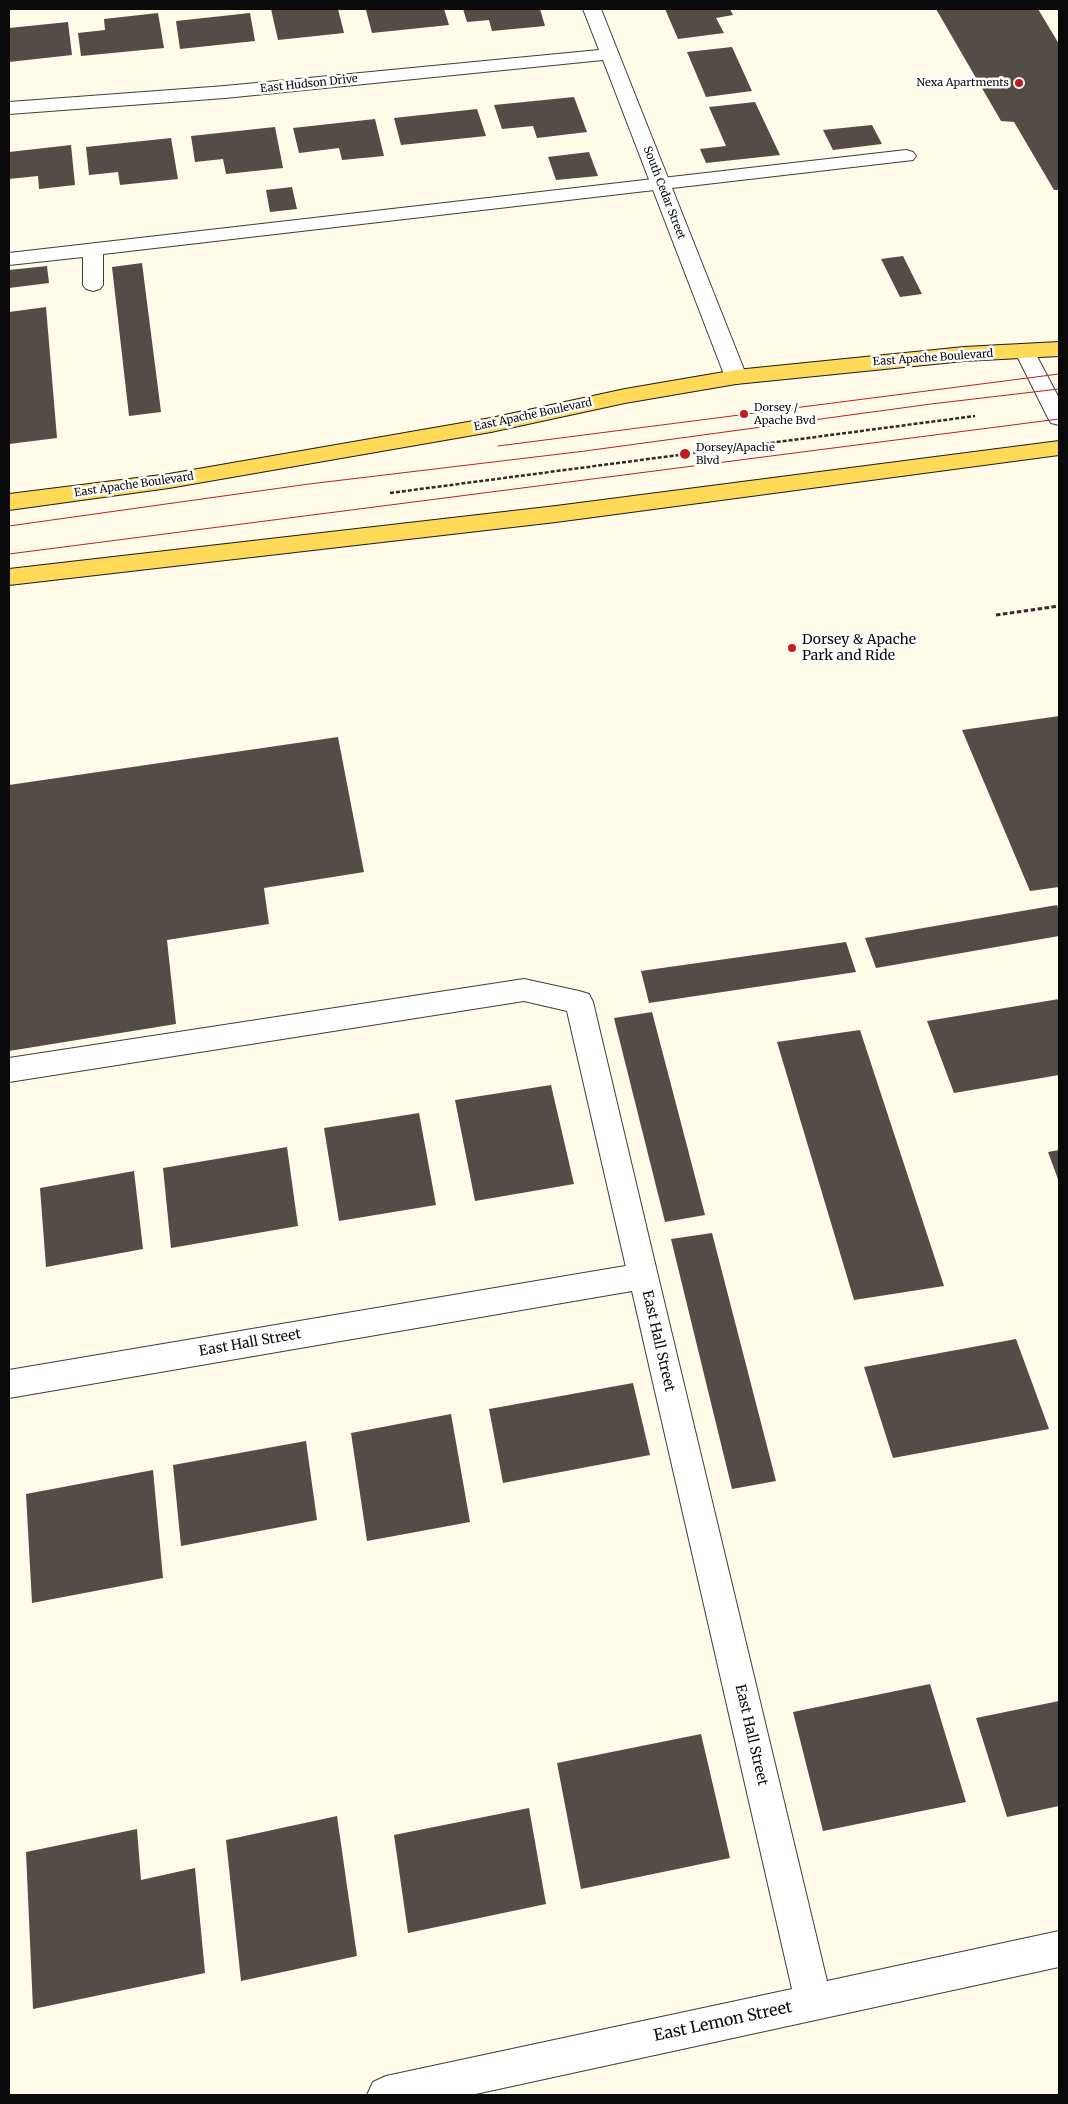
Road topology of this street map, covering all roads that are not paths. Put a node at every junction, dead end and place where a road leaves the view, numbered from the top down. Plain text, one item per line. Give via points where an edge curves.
1 (592, 9) edge
2 (609, 54) junction
3 (9, 108) edge
4 (906, 156) dead end
5 (662, 184) junction
6 (92, 250) junction
7 (9, 259) edge
8 (93, 285) dead end
9 (1059, 349) edge
10 (1025, 352) junction
11 (736, 377) junction
12 (1059, 418) edge
13 (1059, 448) edge
14 (9, 502) edge
15 (9, 578) edge
16 (9, 1070) edge
17 (643, 1276) junction
18 (9, 1384) edge
19 (1059, 1949) edge
20 (814, 2003) junction
21 (386, 2095) edge

1 - 2 street, South Cedar Street
2 - 3 street, East Hudson Drive via 225,92
2 - 5 street, South Cedar Street
4 - 5 street
5 - 6 street
5 - 11 street, South Cedar Street
6 - 7 street
6 - 8 street
9 - 10 main road, East Apache Boulevard
10 - 11 main road, East Apache Boulevard via 946,356
10 - 12 street
11 - 14 main road, East Apache Boulevard via 625,396 492,425 170,481
13 - 15 main road via 556,514
16 - 17 street via 524,990 579,1002
17 - 18 street, East Hall Street
17 - 20 street, East Hall Street
19 - 20 street, East Lemon Street
20 - 21 street, East Lemon Street

